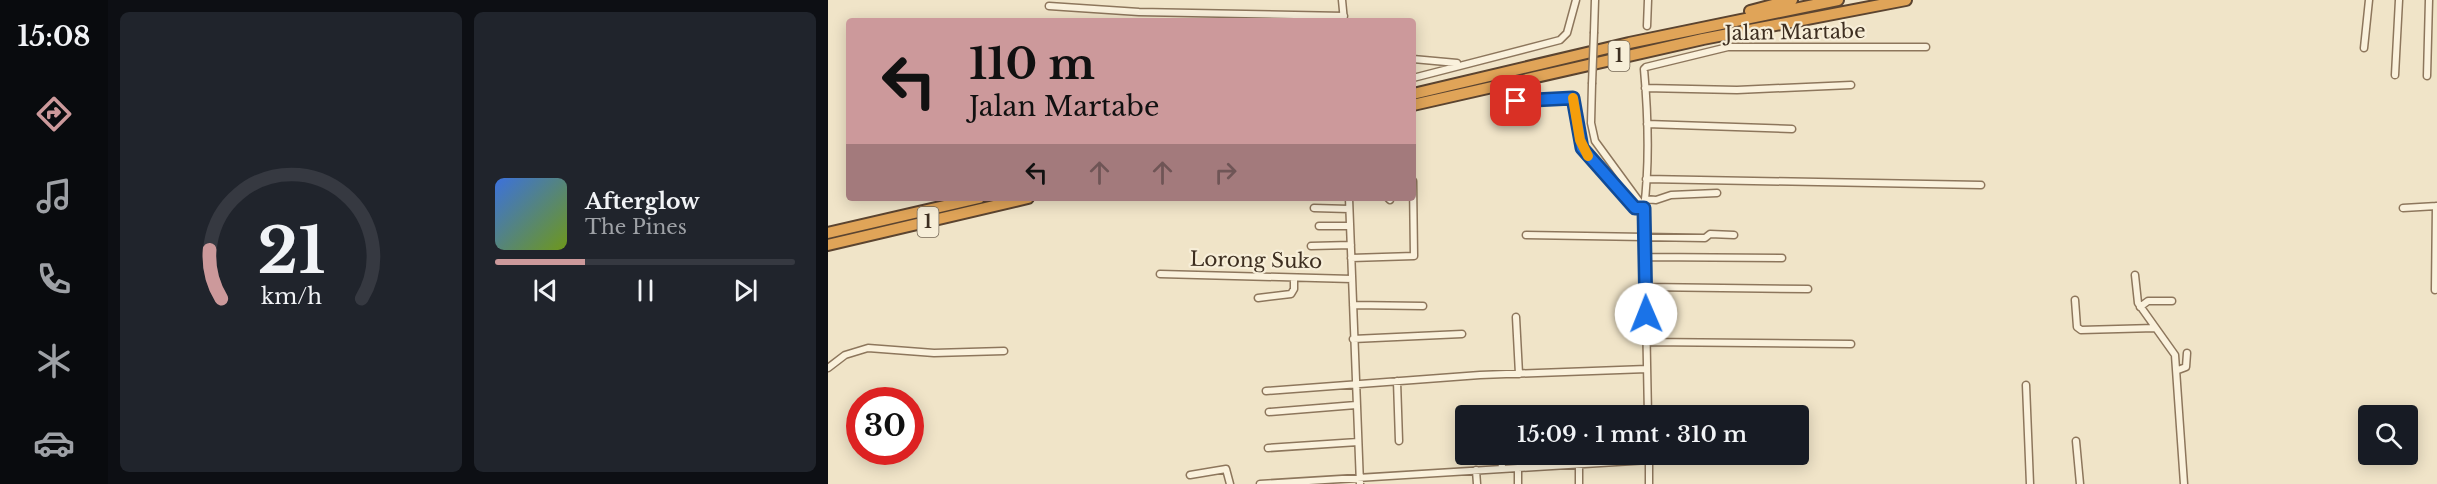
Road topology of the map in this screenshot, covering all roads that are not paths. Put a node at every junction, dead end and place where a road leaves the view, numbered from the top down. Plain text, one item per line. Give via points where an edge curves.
1 (1342, 0) edge
2 (1576, 0) edge
3 (1595, 0) edge
4 (1648, 0) edge
5 (1792, 0) edge
6 (1838, 0) edge
7 (1906, 0) edge
8 (2369, 0) edge
9 (2399, 0) edge
10 (2429, 0) edge
11 (1049, 6) dead end
12 (1315, 18) edge
13 (1344, 18) edge
14 (1647, 26) dead end
15 (1701, 27) junction
16 (1926, 47) dead end
17 (2364, 48) dead end
18 (1416, 59) edge
19 (1462, 63) junction
20 (2395, 75) dead end
21 (2427, 76) dead end
22 (1416, 77) edge
23 (1851, 85) dead end
24 (1646, 88) junction
25 (1416, 93) edge
26 (1516, 101) dead end
27 (1416, 104) edge
28 (1647, 124) junction
29 (1792, 129) dead end
30 (1646, 179) junction
31 (1981, 185) dead end
32 (1718, 193) dead end
33 (1645, 199) junction
34 (966, 201) edge
35 (1015, 201) edge
36 (1349, 201) edge
37 (1413, 201) edge
38 (2436, 206) edge
39 (1314, 208) dead end
40 (1644, 208) junction
41 (2403, 208) dead end
42 (1349, 209) junction
43 (1319, 226) dead end
44 (1350, 226) junction
45 (828, 233) edge
46 (1526, 235) dead end
47 (1734, 235) dead end
48 (1645, 236) junction
49 (828, 245) edge
50 (1352, 245) junction
51 (1311, 246) dead end
52 (1646, 257) junction
53 (1351, 258) junction
54 (1782, 258) dead end
55 (1160, 274) dead end
56 (2135, 276) dead end
57 (1294, 278) junction
58 (1352, 279) junction
59 (1645, 287) junction
60 (1808, 289) dead end
61 (2435, 290) dead end
62 (1258, 298) dead end
63 (2075, 300) dead end
64 (2172, 301) dead end
65 (1353, 305) junction
66 (1423, 306) dead end
67 (2140, 307) junction
68 (1516, 317) dead end
69 (2155, 328) junction
70 (1462, 334) dead end
71 (1353, 339) junction
72 (1647, 342) junction
73 (1851, 344) dead end
74 (1005, 351) dead end
75 (2187, 353) dead end
76 (828, 368) edge
77 (1647, 369) junction
78 (2178, 370) junction
79 (1519, 374) junction
80 (1397, 381) junction
81 (1355, 384) junction
82 (2026, 385) dead end
83 (1266, 391) dead end
84 (1356, 405) junction
85 (1648, 405) edge
86 (1269, 412) dead end
87 (1399, 441) dead end
88 (2076, 441) dead end
89 (1358, 442) junction
90 (1268, 448) dead end
91 (1502, 465) edge
92 (1555, 465) edge
93 (1579, 465) edge
94 (1649, 465) edge
95 (1518, 468) junction
96 (1502, 469) junction
97 (1476, 470) junction
98 (1190, 475) dead end
99 (1360, 481) edge
100 (1319, 482) edge
101 (1279, 483) edge
102 (1230, 484) edge
103 (1260, 484) edge
104 (1477, 484) edge
105 (1518, 484) edge
106 (1579, 484) edge
107 (1648, 484) edge
108 (2030, 484) edge
109 (2080, 484) edge
110 (2184, 484) edge

1 - 13 street
2 - 19 street via 1567,33 1560,40
3 - 40 street, bridge via 1591,123 1595,141
4 - 14 street
5 - 15 highway
6 - 15 highway, 1
7 - 27 highway, 1 via 1661,47
8 - 17 street
9 - 20 street
10 - 21 street
11 - 12 street
15 - 25 highway, 1
16 - 24 street, Jalan Martabe via 1728,46 1646,66
18 - 19 street
19 - 22 street
23 - 24 street via 1737,90
24 - 28 street, Jalan Martabe
26 - 40 street via 1573,98 1582,148 1635,208
28 - 29 street
28 - 30 street, Jalan Martabe
30 - 31 street
30 - 33 street, Jalan Martabe
32 - 33 street
33 - 40 street, Jalan Martabe
34 - 45 highway, 1
35 - 49 highway, 1
36 - 42 street
37 - 53 street via 1414,256
38 - 41 street
38 - 61 street
39 - 42 street
40 - 48 street, Jalan Martabe
42 - 44 street
43 - 44 street
44 - 50 street
46 - 48 street
47 - 48 street
48 - 52 street, Jalan Martabe
50 - 51 street
50 - 53 street
52 - 54 street
52 - 59 street, Jalan Martabe
53 - 58 street
55 - 57 street, Lorong Suko
56 - 67 street
57 - 58 street, Lorong Suko
57 - 62 street via 1291,294
58 - 65 street
59 - 60 street
59 - 72 street, Jalan Martabe
63 - 69 street via 2077,327 2081,330
64 - 67 street via 2148,301
65 - 66 street
65 - 71 street
67 - 69 street
68 - 79 street
69 - 78 street via 2175,355
70 - 71 street
71 - 81 street
72 - 73 street
72 - 77 street, Jalan Martabe
74 - 76 street via 953,353 861,348
75 - 78 street via 2186,367
77 - 79 street
77 - 85 street, Jalan Martabe
78 - 110 street
79 - 80 street
80 - 81 street
80 - 87 street
81 - 83 street
81 - 84 street
82 - 108 street
84 - 86 street
84 - 89 street
88 - 109 street
89 - 90 street
89 - 99 street
91 - 96 street
92 - 95 street
93 - 106 street
94 - 107 street
95 - 96 street
95 - 105 street
96 - 97 street
97 - 99 street
97 - 104 street
98 - 102 street via 1226,469
99 - 100 street
100 - 101 street
101 - 103 street

